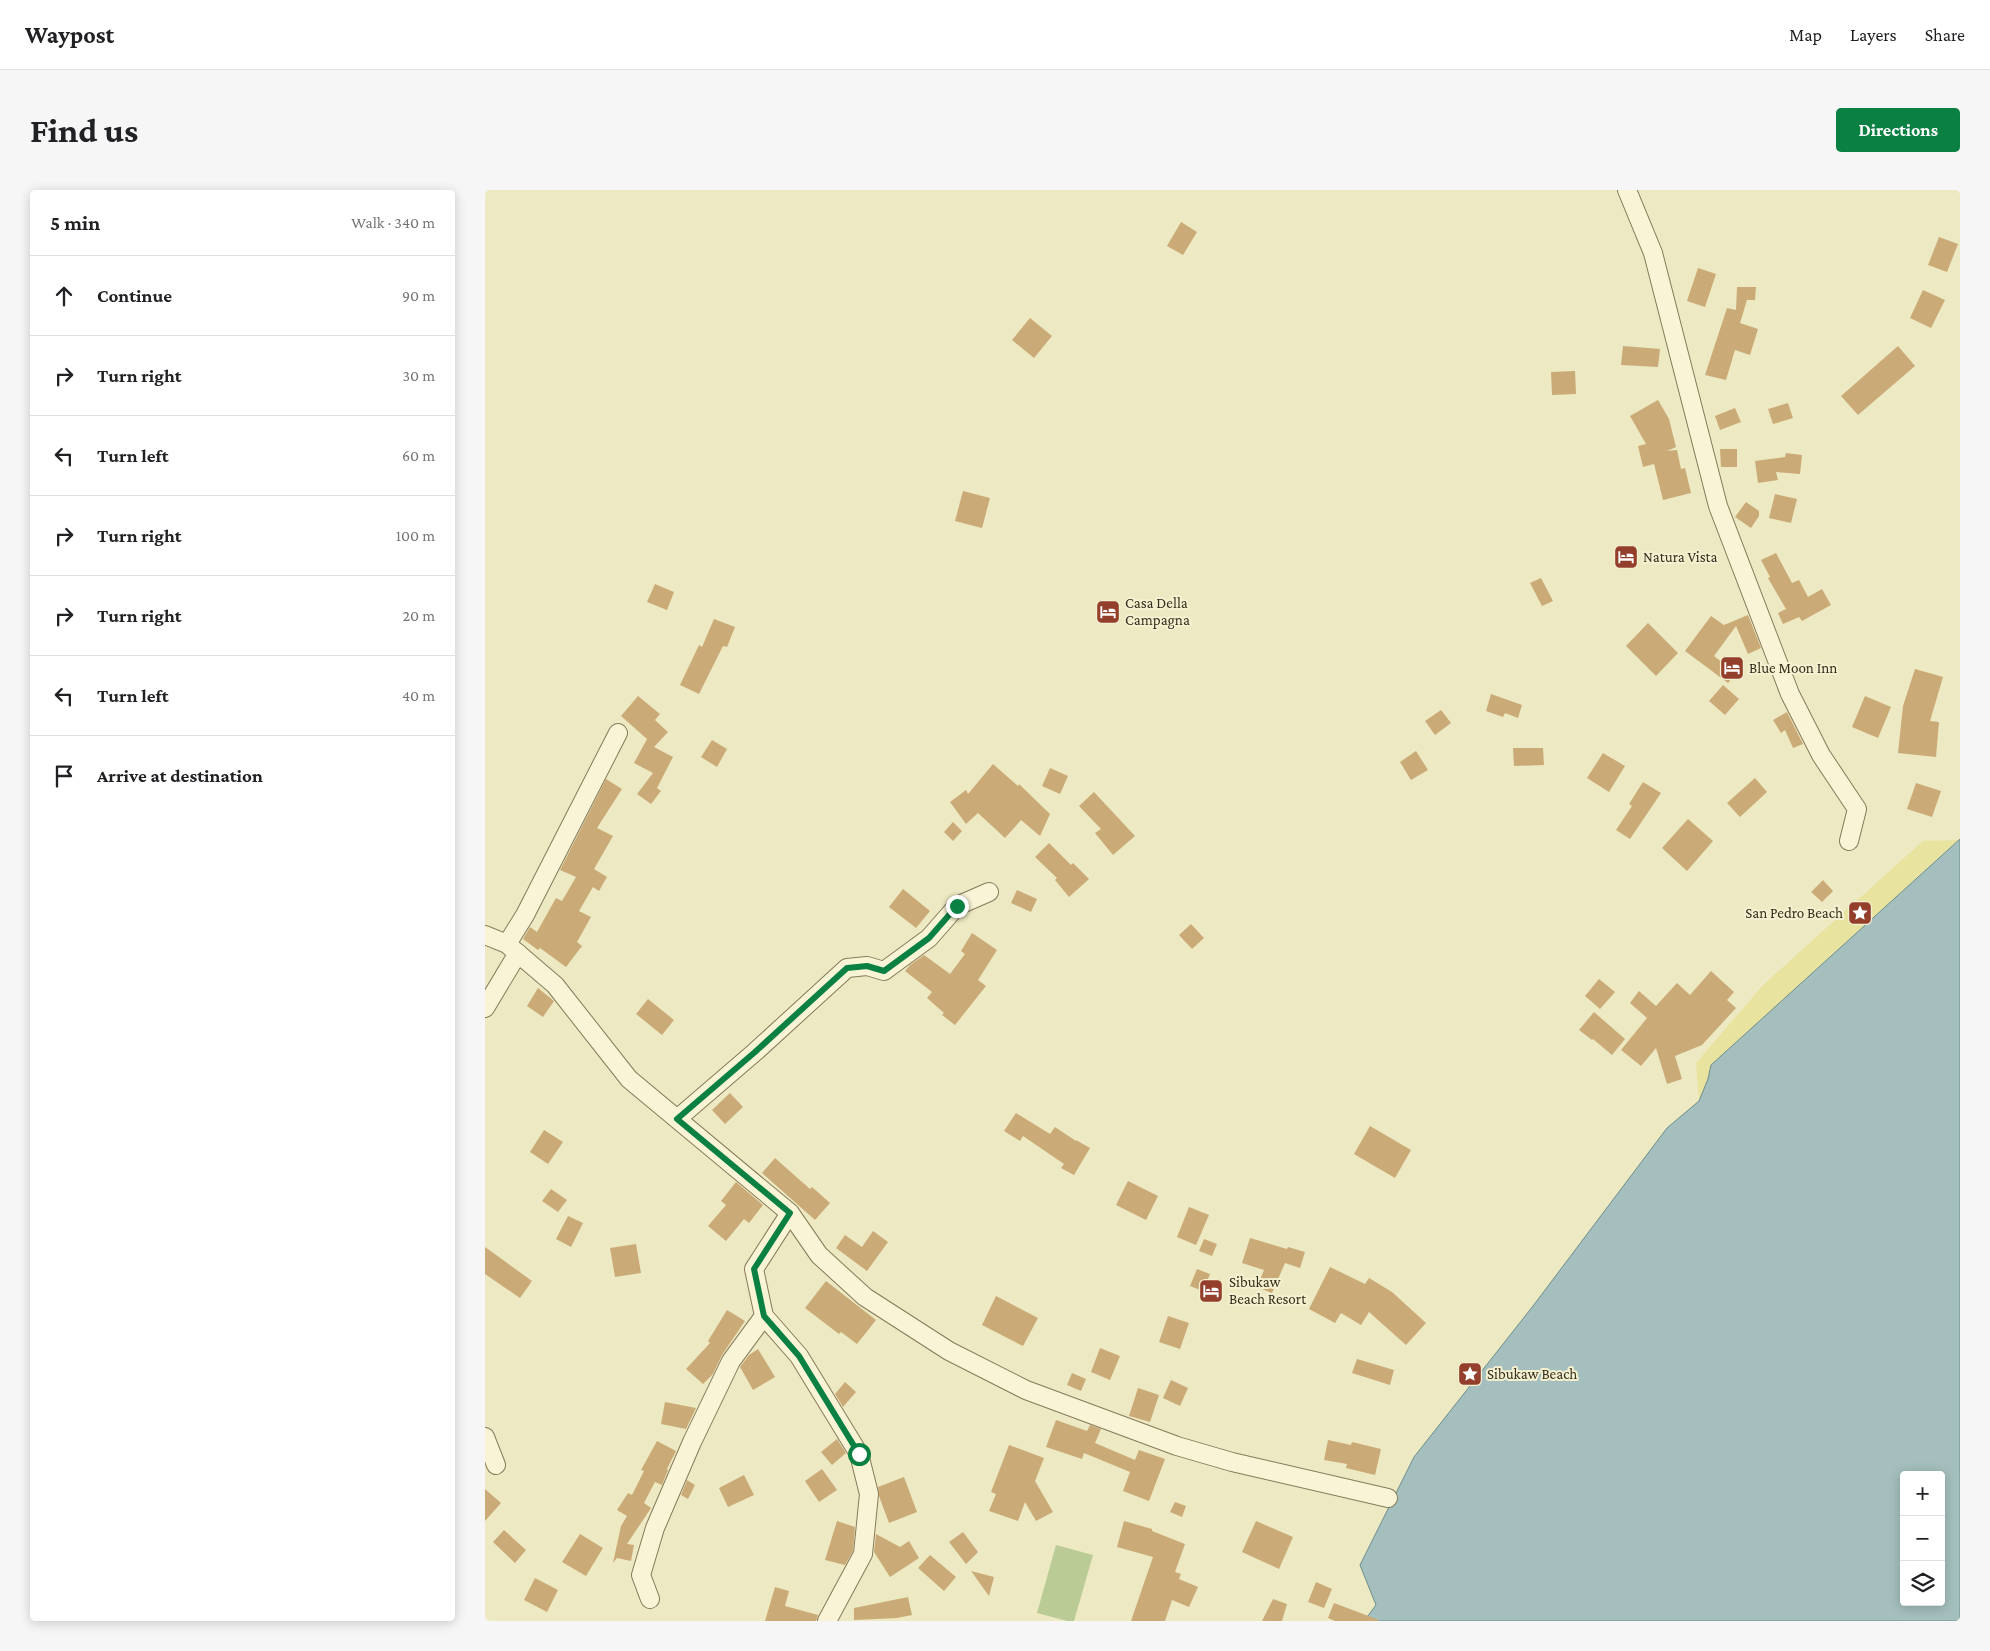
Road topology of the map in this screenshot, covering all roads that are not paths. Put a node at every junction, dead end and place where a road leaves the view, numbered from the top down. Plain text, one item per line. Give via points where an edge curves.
1 (1627, 190) edge
2 (618, 733) dead end
3 (1849, 841) dead end
4 (989, 892) dead end
5 (485, 935) edge
6 (512, 948) junction
7 (485, 1008) edge
8 (677, 1119) junction
9 (790, 1213) junction
10 (764, 1316) junction
11 (485, 1437) edge
12 (495, 1465) dead end
13 (1388, 1498) dead end
14 (650, 1599) dead end
15 (827, 1621) edge

1 - 3 street via 1653,253 1718,506 1790,694 1821,755 1857,808
2 - 6 street via 525,915
4 - 8 street via 957,906 929,938 884,971 867,966 847,968
5 - 6 street
6 - 7 street
6 - 8 street via 555,985 629,1079
8 - 9 street
9 - 10 street via 754,1269
9 - 13 street via 819,1255 865,1298 949,1351 1026,1390 1186,1449
10 - 14 street via 731,1361 655,1528 641,1575
10 - 15 street via 799,1356 859,1454 869,1494 863,1554
11 - 12 street

